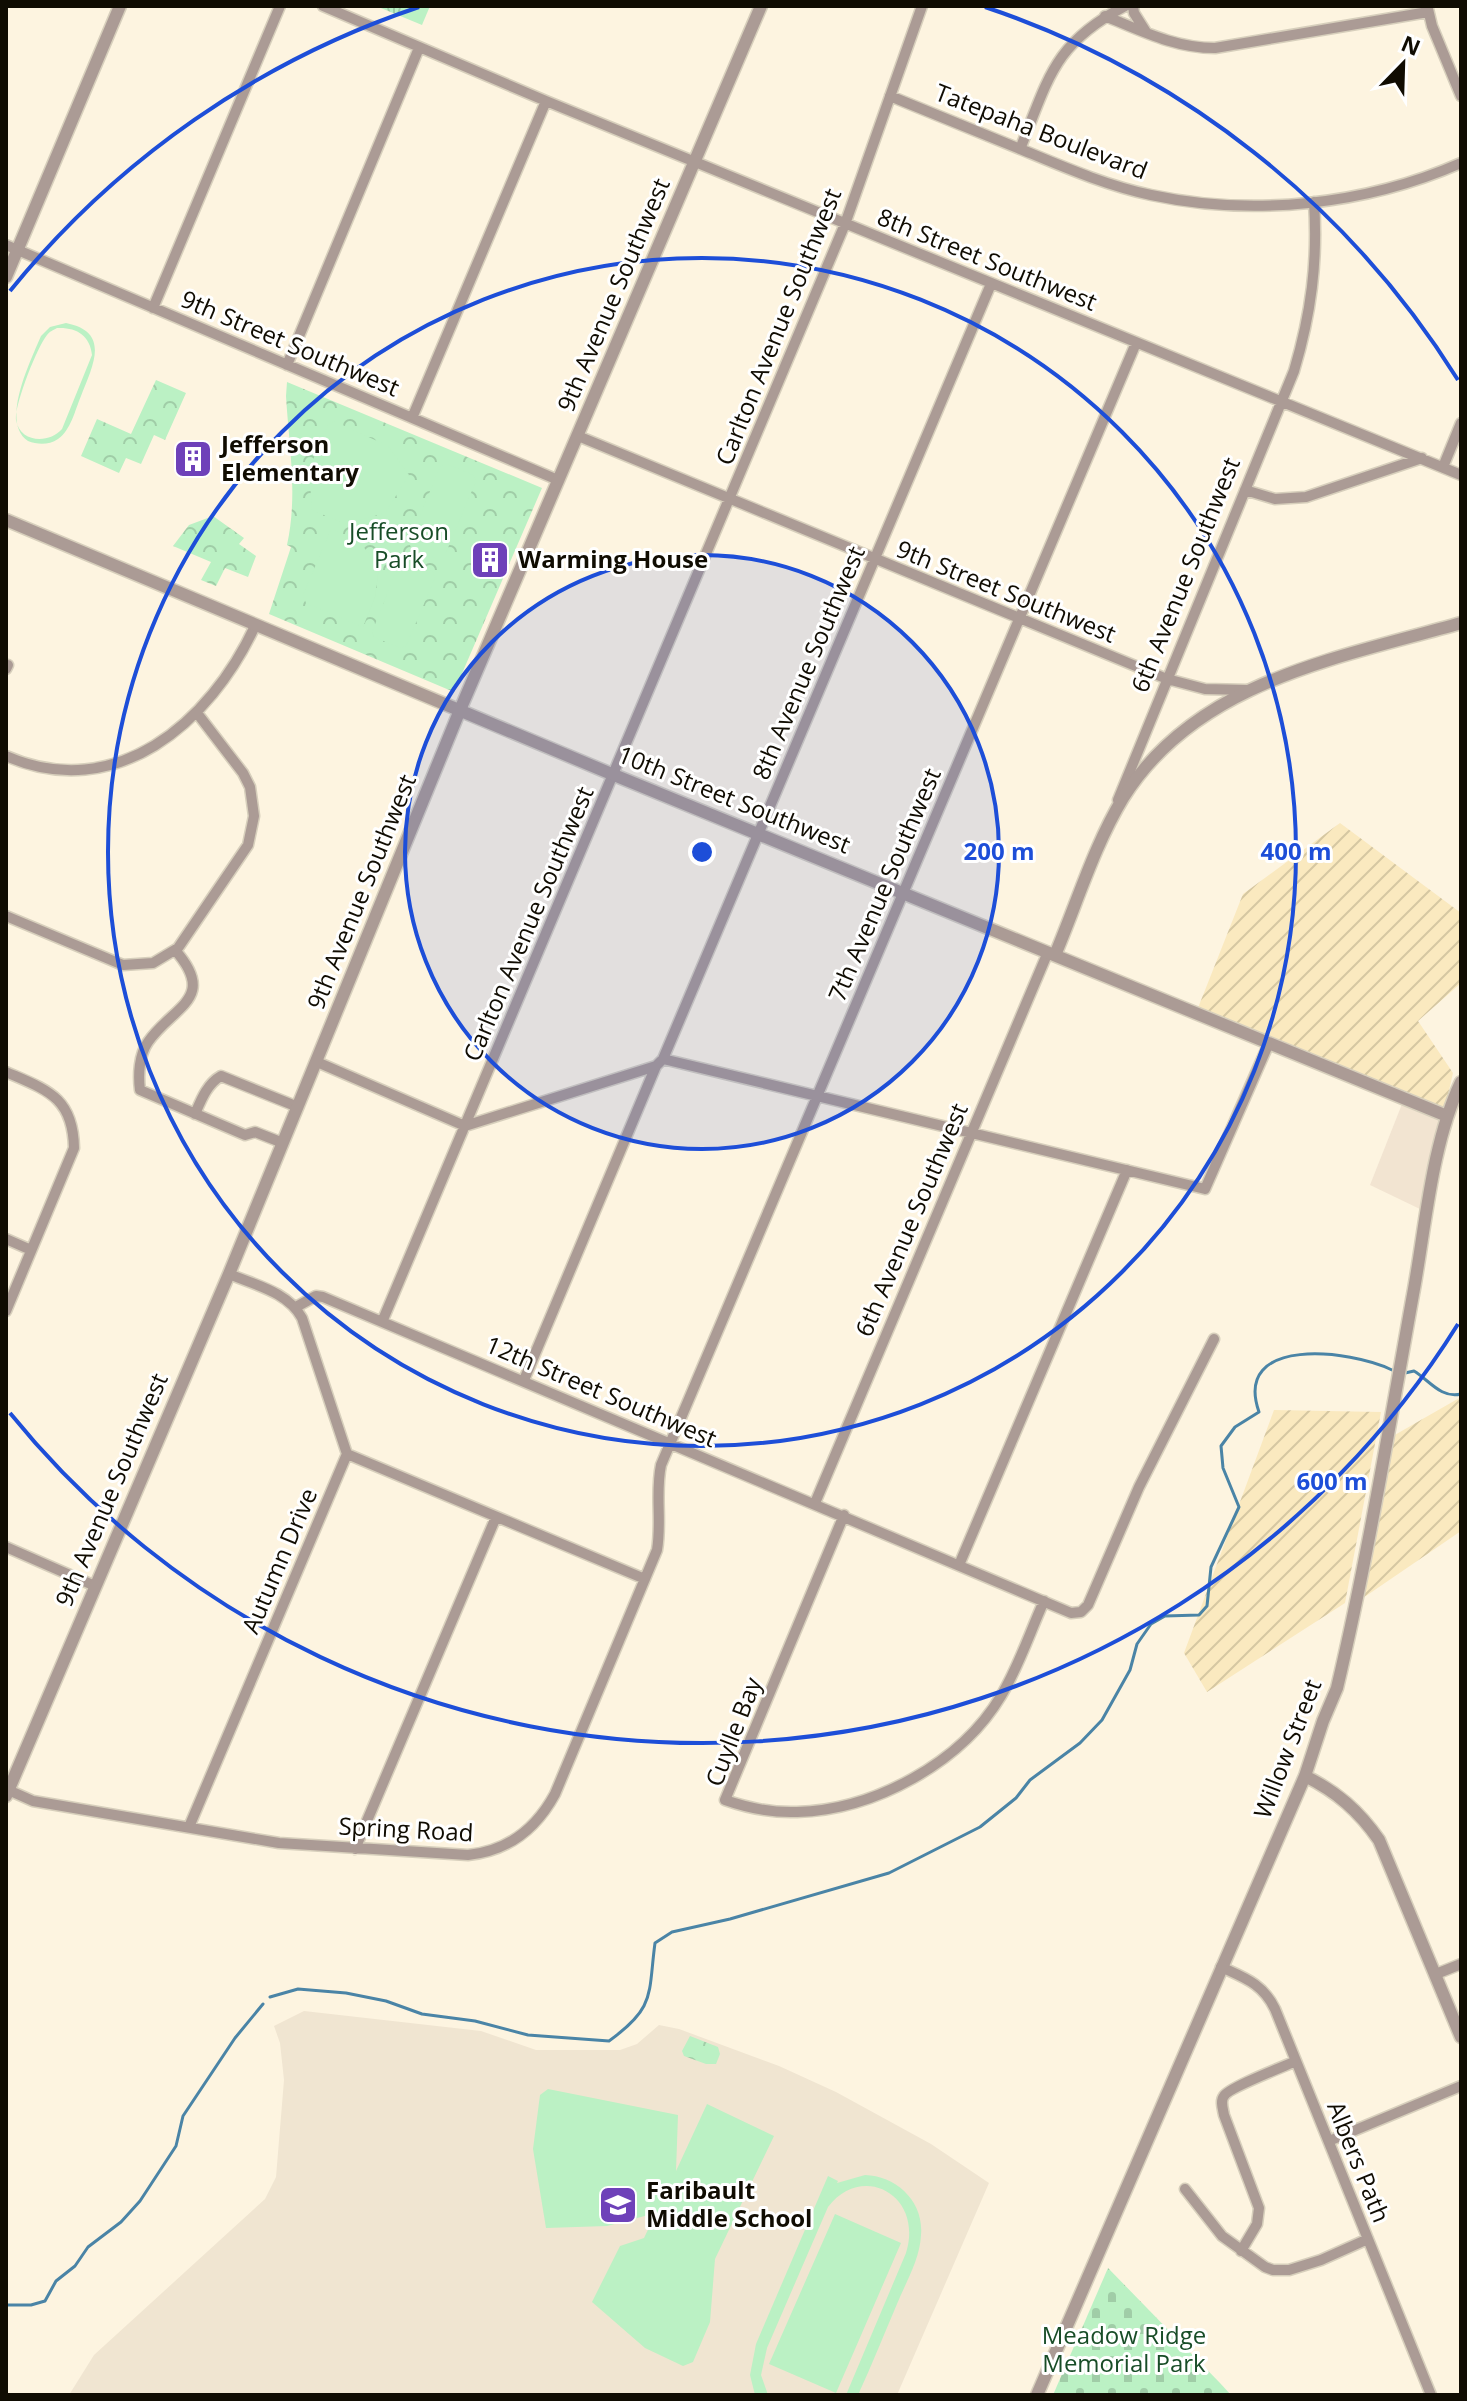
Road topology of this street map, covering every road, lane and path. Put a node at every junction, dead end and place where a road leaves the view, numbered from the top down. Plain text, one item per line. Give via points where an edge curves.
1 (120, 6) edge
2 (280, 6) edge
3 (323, 6) edge
4 (761, 6) edge
5 (922, 6) edge
6 (1125, 6) edge
7 (1133, 6) edge
8 (1428, 9) edge
9 (1105, 16) junction
10 (1147, 33) junction
11 (419, 48) junction
12 (890, 96) junction
13 (1461, 96) edge
14 (546, 101) junction
15 (1020, 149) junction
16 (694, 161) junction
17 (1461, 163) edge
18 (1314, 202) junction
19 (845, 224) junction
20 (12, 248) edge
21 (6, 277) edge
22 (991, 284) junction
23 (153, 308) junction
24 (1136, 343) junction
25 (287, 365) junction
26 (1281, 402) junction
27 (412, 418) junction
28 (1461, 423) edge
29 (578, 436) junction
30 (1422, 458) junction
31 (1443, 467) junction
32 (1461, 475) edge
33 (558, 480) junction
34 (1245, 490) junction
35 (730, 498) junction
36 (6, 520) edge
37 (875, 559) junction
38 (1020, 619) junction
39 (1461, 623) edge
40 (255, 626) junction
41 (1167, 679) junction
42 (1247, 690) junction
43 (460, 710) junction
44 (197, 713) junction
45 (6, 756) edge
46 (614, 775) junction
47 (1109, 824) junction
48 (759, 833) junction
49 (903, 894) junction
50 (6, 916) edge
51 (175, 950) junction
52 (1052, 954) junction
53 (1269, 1043) junction
54 (317, 1062) junction
55 (659, 1062) junction
56 (6, 1072) edge
57 (1461, 1082) edge
58 (817, 1096) junction
59 (298, 1107) junction
60 (195, 1114) junction
61 (1447, 1116) junction
62 (465, 1126) junction
63 (973, 1133) junction
64 (283, 1143) junction
65 (1127, 1170) junction
66 (6, 1239) edge
67 (31, 1250) junction
68 (229, 1274) junction
69 (296, 1307) junction
70 (6, 1311) edge
71 (382, 1322) junction
72 (1214, 1339) dead end
73 (524, 1380) junction
74 (670, 1444) junction
75 (347, 1454) junction
76 (815, 1503) junction
77 (844, 1515) junction
78 (496, 1517) junction
79 (6, 1547) edge
80 (959, 1565) junction
81 (645, 1579) junction
82 (95, 1586) junction
83 (1044, 1601) junction
84 (1305, 1776) junction
85 (7, 1792) edge
86 (189, 1827) junction
87 (355, 1849) junction
88 (1461, 1964) edge
89 (1221, 1967) junction
90 (1436, 1974) junction
91 (1461, 2037) edge
92 (1296, 2061) junction
93 (1461, 2086) edge
94 (1329, 2141) junction
95 (1185, 2189) dead end
96 (1368, 2239) junction
97 (1241, 2251) junction
98 (1037, 2395) edge
99 (1431, 2395) edge

1 - 20 street
2 - 23 street
3 - 11 street, 8th Street Southwest
4 - 16 street, 9th Avenue Southwest
5 - 12 street, Carlton Avenue Southwest
6 - 9 street
7 - 10 street
8 - 10 street via 1215,48 1191,48
8 - 13 street
9 - 10 street
9 - 15 street via 1060,56
11 - 14 street, 8th Street Southwest
11 - 25 street
12 - 15 street, Tatepaha Boulevard
12 - 19 street, Carlton Avenue Southwest
14 - 16 street, 8th Street Southwest
14 - 27 street
15 - 18 street, Tatepaha Boulevard via 1151,195 1232,205
16 - 19 street, 8th Street Southwest
16 - 29 street, 9th Avenue Southwest
17 - 18 street, Tatepaha Boulevard via 1401,185
18 - 26 street, 6th Avenue Southwest via 1312,304
19 - 22 street, 8th Street Southwest
19 - 35 street, Carlton Avenue Southwest
20 - 21 street
20 - 23 street, 9th Street Southwest
22 - 24 street, 8th Street Southwest
22 - 37 street, 8th Avenue Southwest
23 - 25 street, 9th Street Southwest
24 - 26 street, 8th Street Southwest
24 - 38 street, 7th Avenue Southwest
25 - 27 street, 9th Street Southwest
26 - 30 street, 8th Street Southwest
26 - 34 street, 6th Avenue Southwest
27 - 33 street, 9th Street Southwest
28 - 31 street
29 - 33 street, 9th Avenue Southwest
29 - 35 street, 9th Street Southwest
30 - 31 street, 8th Street Southwest
30 - 34 street via 1306,497 1275,499
31 - 32 street, 8th Street Southwest
33 - 43 street, 9th Avenue Southwest
34 - 41 street, 6th Avenue Southwest
35 - 37 street, 9th Street Southwest
35 - 46 street, Carlton Avenue Southwest
36 - 40 street, 10th Street Southwest
37 - 38 street, 9th Street Southwest
37 - 48 street, 8th Avenue Southwest
38 - 41 street, 9th Street Southwest
38 - 49 street, 7th Avenue Southwest
39 - 42 street via 1291,672
40 - 43 street, 10th Street Southwest
40 - 44 street via 233,669
41 - 42 street, 9th Street Southwest via 1205,689
41 - 47 street, 6th Avenue Southwest
42 - 47 street via 1167,745
43 - 46 street, 10th Street Southwest
43 - 54 street, 9th Avenue Southwest
44 - 45 street via 154,745 111,767 62,772
44 - 51 street via 243,773 254,816 248,845
46 - 48 street, 10th Street Southwest
46 - 62 street, Carlton Avenue Southwest
47 - 52 street, 6th Avenue Southwest
48 - 49 street, 10th Street Southwest
48 - 55 street, 8th Avenue Southwest
49 - 52 street, 10th Street Southwest
49 - 58 street, 7th Avenue Southwest
50 - 51 street via 123,965 153,963
51 - 60 street via 192,972 192,986 186,1004 147,1043 139,1084 140,1090
52 - 53 street, 10th Street Southwest
52 - 63 street, 6th Avenue Southwest
53 - 61 street, 10th Street Southwest
53 - 65 street via 1205,1189
54 - 59 street, 9th Avenue Southwest
54 - 62 street
55 - 58 street
55 - 62 street
55 - 73 street, 8th Avenue Southwest
56 - 67 street via 50,1091 71,1121 70,1161
57 - 61 street, Willow Street
58 - 63 street
58 - 74 street, 7th Avenue Southwest
59 - 60 street via 221,1076 203,1095
59 - 64 street, 9th Avenue Southwest
60 - 64 street via 245,1135 255,1132
61 - 84 street, Willow Street via 1343,1661
62 - 71 street, Carlton Avenue Southwest
63 - 65 street
63 - 76 street, 6th Avenue Southwest
64 - 68 street, 9th Avenue Southwest
65 - 80 street
66 - 67 street
67 - 70 street
68 - 69 street
68 - 82 street, 9th Avenue Southwest
69 - 71 street, 12th Street Southwest via 323,1297
69 - 75 street
71 - 73 street, 12th Street Southwest
72 - 83 street via 1139,1487 1088,1605 1071,1613
73 - 74 street, 12th Street Southwest
74 - 76 street, 12th Street Southwest
74 - 81 street, Spring Road via 658,1478 657,1550
75 - 78 street
75 - 86 street, Autumn Drive
76 - 77 street, 12th Street Southwest
77 - 80 street, 12th Street Southwest
77 - 83 street, Cuylle Bay via 725,1800 773,1812 822,1810 923,1773 966,1740 1001,1696
78 - 81 street
78 - 87 street
79 - 82 street
80 - 83 street
81 - 87 street, Spring Road via 555,1794 533,1826 483,1854
82 - 85 street, 9th Avenue Southwest
84 - 89 street, Willow Street
84 - 90 street via 1347,1802 1379,1840
85 - 86 street, Spring Road
86 - 87 street, Spring Road via 279,1843
88 - 90 street
89 - 92 street, Albers Path via 1263,1989
89 - 98 street, Willow Street
90 - 91 street
92 - 94 street, Albers Path
92 - 97 street via 1235,2087 1222,2099 1259,2208 1257,2224
93 - 94 street
94 - 96 street, Albers Path
95 - 97 street via 1222,2236
96 - 97 street via 1289,2270 1265,2267
96 - 99 street, Albers Path

